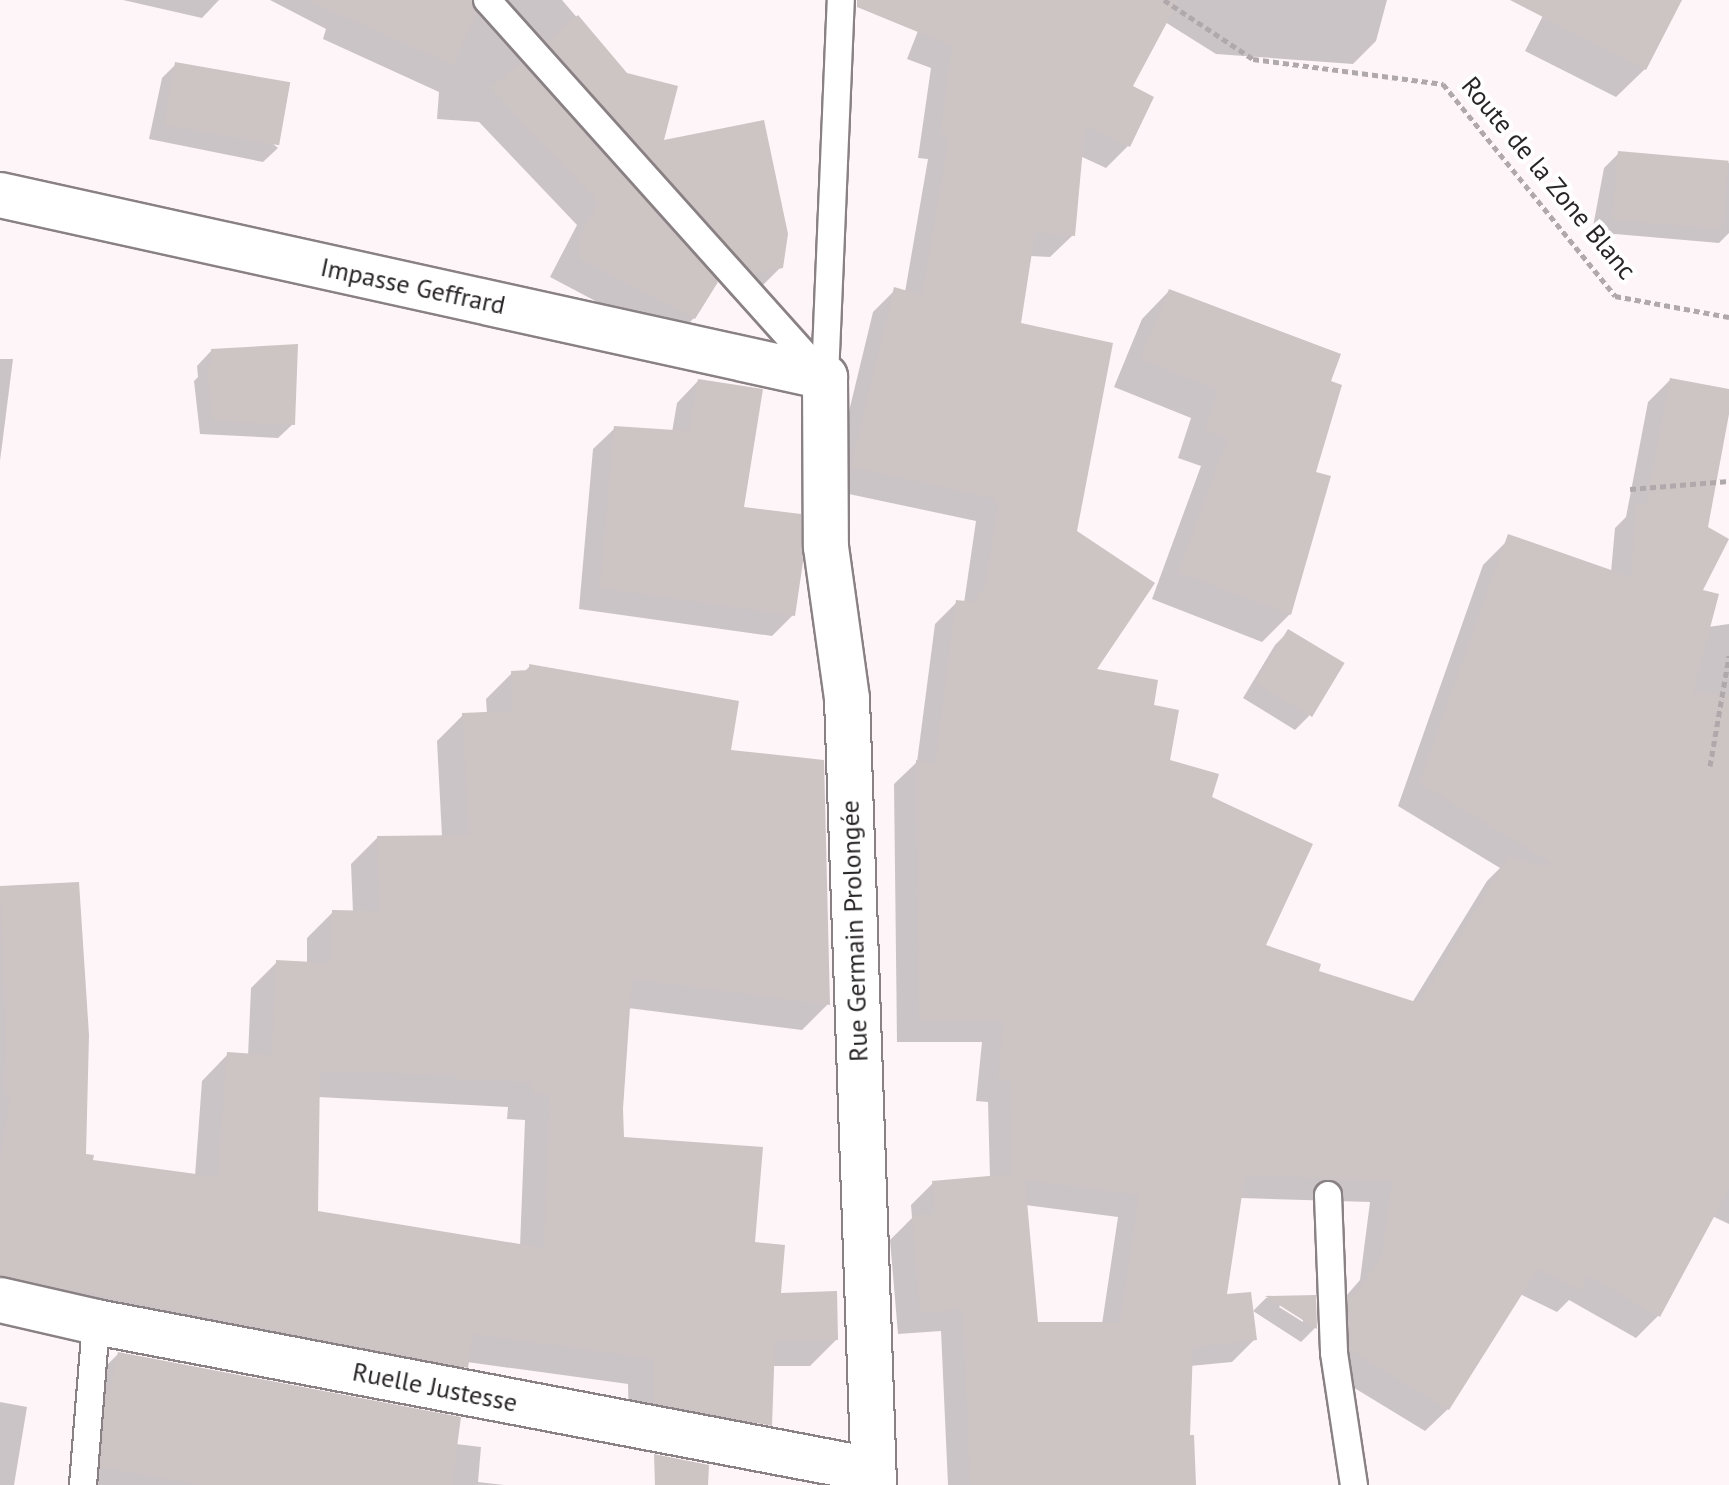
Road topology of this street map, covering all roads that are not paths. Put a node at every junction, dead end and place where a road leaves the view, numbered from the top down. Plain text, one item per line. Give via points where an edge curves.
1 (487, 0) edge
2 (841, 0) edge
3 (0, 195) edge
4 (825, 377) junction
5 (1328, 1195) dead end
6 (0, 1300) edge
7 (96, 1322) junction
8 (873, 1477) edge
9 (83, 1485) edge
10 (1354, 1485) edge

1 - 4 lane
2 - 4 lane
3 - 4 street, Impasse Geffrard
4 - 8 street, Rue Germain Prolongée via 826,547 847,699
5 - 10 lane via 1334,1353
6 - 7 street, Ruelle Justesse
7 - 8 street, Ruelle Justesse
7 - 9 lane

